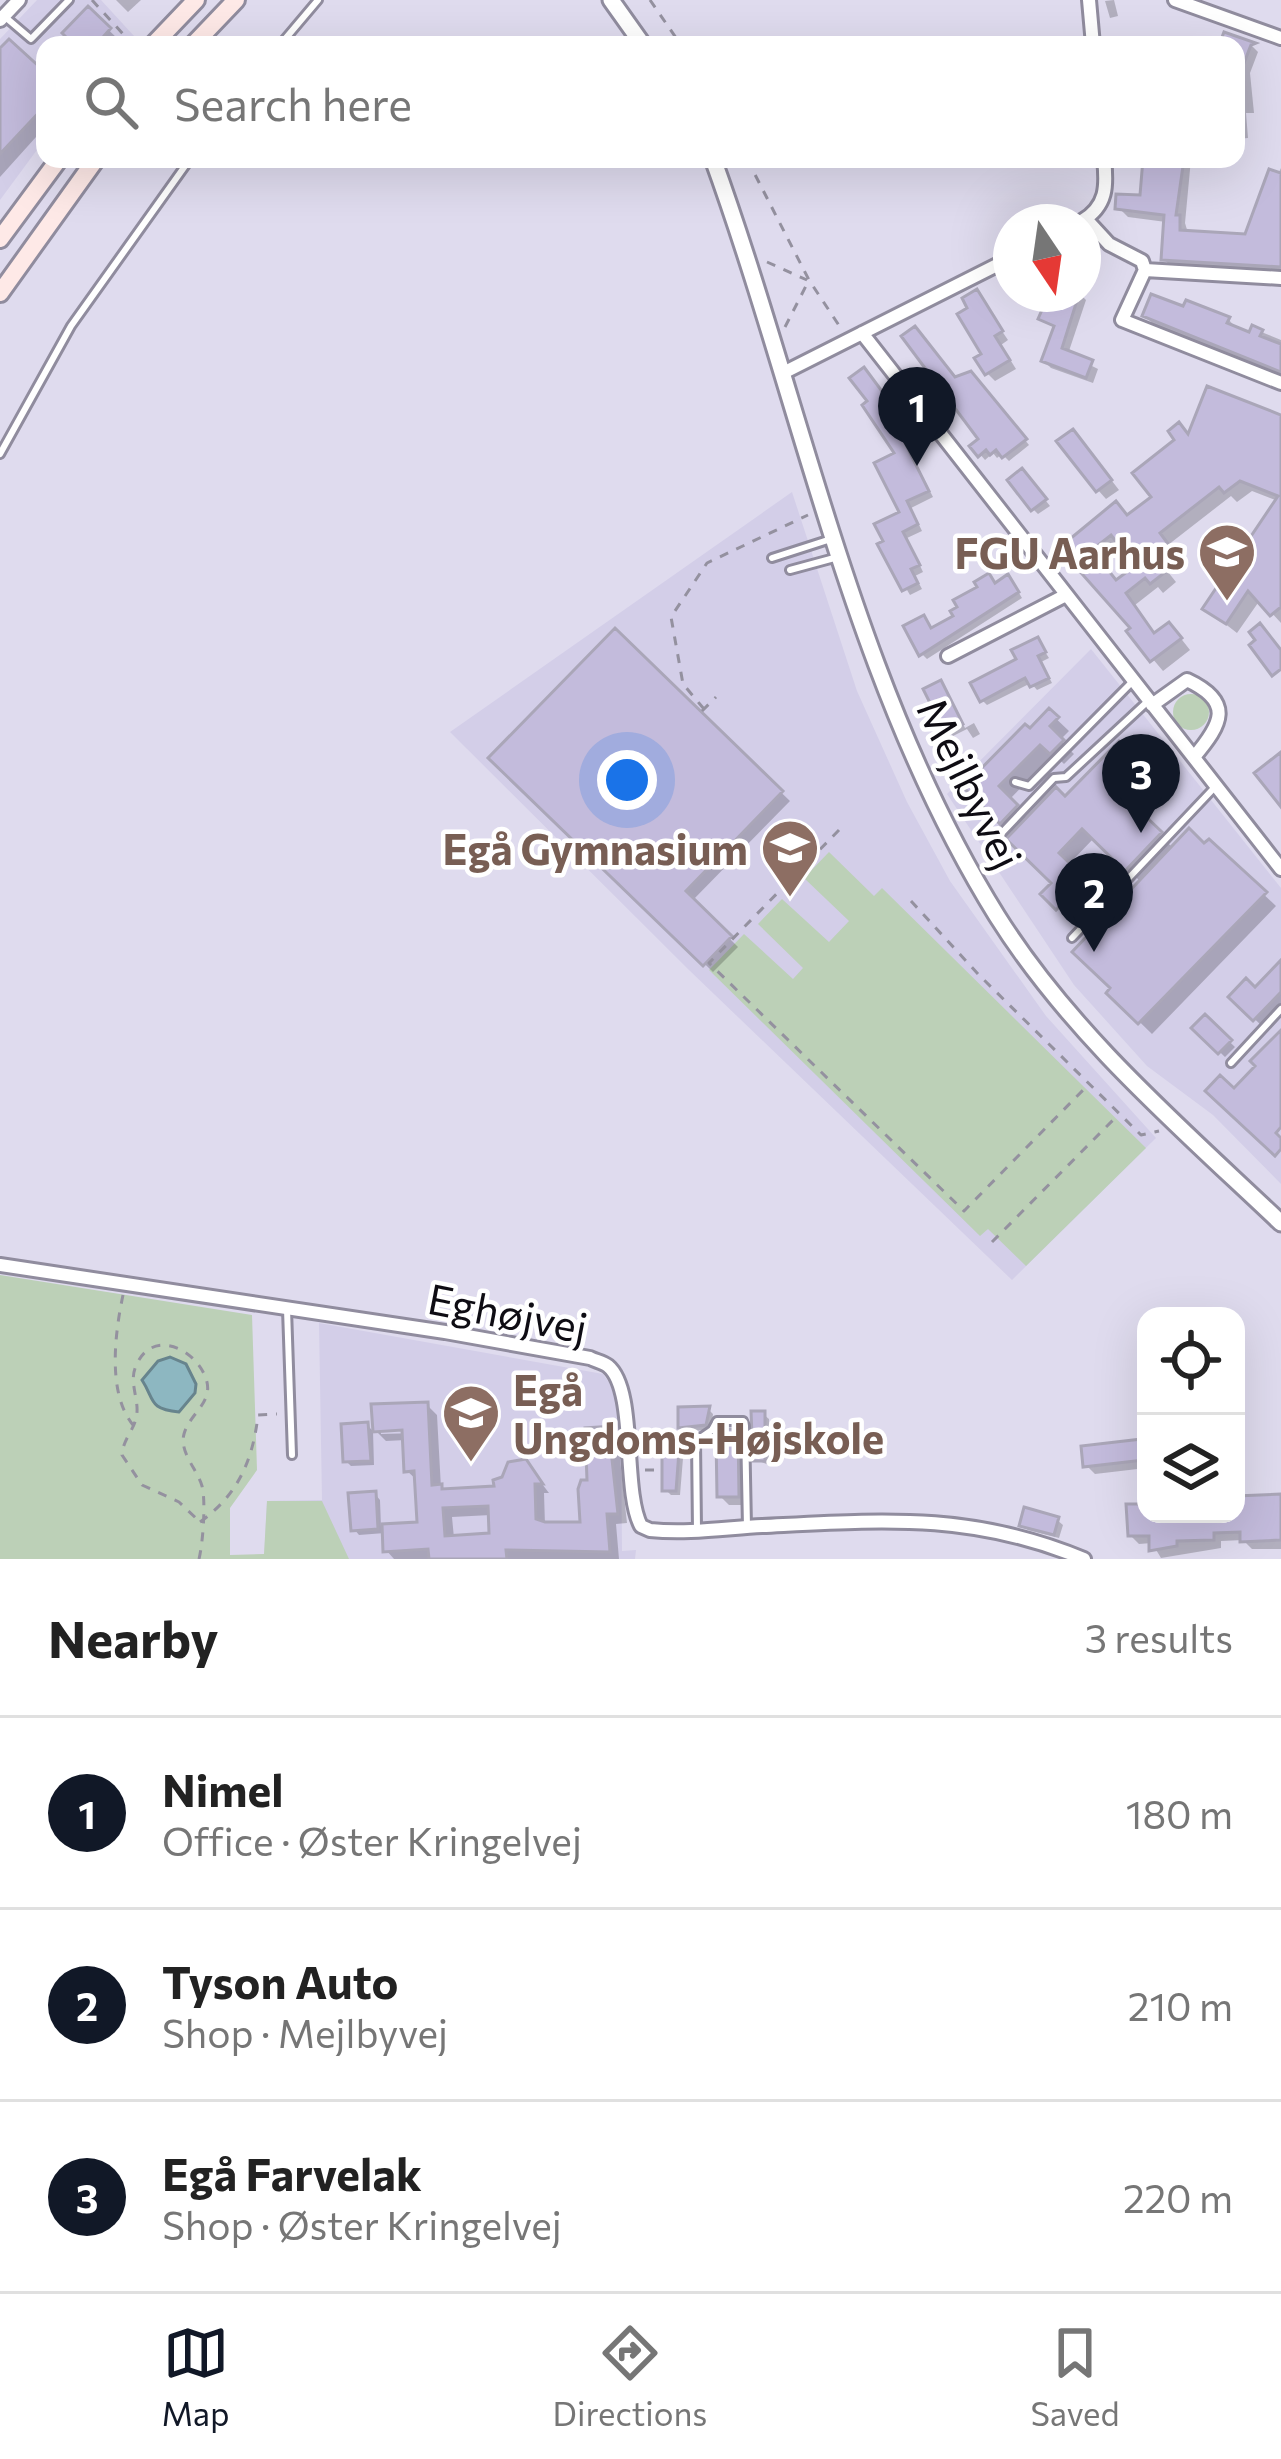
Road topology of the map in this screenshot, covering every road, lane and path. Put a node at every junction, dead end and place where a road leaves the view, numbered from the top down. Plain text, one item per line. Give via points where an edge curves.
1 (19, 0) edge
2 (69, 0) edge
3 (90, 0) edge
4 (196, 0) edge
5 (236, 0) edge
6 (318, 0) edge
7 (610, 0) edge
8 (650, 0) edge
9 (1089, 0) edge
10 (1174, 0) edge
11 (2, 18) edge
12 (124, 36) edge
13 (162, 36) edge
14 (202, 36) edge
15 (288, 36) edge
16 (637, 36) edge
17 (675, 36) edge
18 (1092, 36) edge
19 (1281, 38) edge
20 (51, 168) edge
21 (90, 168) edge
22 (184, 168) edge
23 (716, 168) edge
24 (752, 168) edge
25 (1105, 168) edge
26 (1101, 204) edge
27 (1101, 237) edge
28 (0, 239) edge
29 (747, 254) junction
30 (993, 267) edge
31 (1144, 271) junction
32 (1281, 278) edge
33 (809, 280) junction
34 (0, 292) edge
35 (855, 337) junction
36 (776, 345) junction
37 (784, 372) junction
38 (1281, 383) edge
39 (0, 454) edge
40 (824, 503) junction
41 (835, 538) junction
42 (841, 556) junction
43 (772, 557) dead end
44 (790, 570) dead end
45 (1066, 595) junction
46 (948, 656) dead end
47 (1133, 681) junction
48 (716, 698) dead end
49 (1150, 703) junction
50 (1194, 757) junction
51 (1015, 782) dead end
52 (1216, 785) junction
53 (839, 830) dead end
54 (996, 838) dead end
55 (1281, 869) edge
56 (911, 901) dead end
57 (1072, 938) dead end
58 (1281, 1009) edge
59 (1231, 1064) dead end
60 (1088, 1084) junction
61 (1120, 1114) junction
62 (1179, 1127) junction
63 (1281, 1223) edge
64 (992, 1242) dead end
65 (0, 1265) edge
66 (125, 1285) junction
67 (287, 1309) junction
68 (291, 1413) junction
69 (135, 1426) junction
70 (292, 1455) dead end
71 (662, 1469) dead end
72 (631, 1471) junction
73 (200, 1522) junction
74 (747, 1527) junction
75 (697, 1529) junction
76 (199, 1559) edge
77 (1084, 1559) edge

1 - 11 street
2 - 11 lane via 32,39
3 - 12 path
4 - 13 main road
5 - 14 main road
6 - 15 lane
7 - 16 street
8 - 17 path
9 - 18 street
10 - 19 street
20 - 28 main road
21 - 34 main road
22 - 39 lane via 70,326
23 - 29 street, Mejlbyvej
24 - 33 path
25 - 26 street
27 - 31 street via 1142,260
29 - 33 path
29 - 36 street, Mejlbyvej
30 - 35 street
31 - 32 street
31 - 38 street via 1121,320
33 - 35 path
33 - 36 path
35 - 37 street
35 - 45 street
36 - 37 street, Mejlbyvej
37 - 40 street, Mejlbyvej
40 - 41 street, Mejlbyvej
40 - 48 path via 706,563 671,616 681,687 703,710
41 - 42 street, Mejlbyvej
41 - 43 lane
42 - 44 lane
42 - 62 street, Mejlbyvej via 937,812 988,901 1043,979
45 - 46 street
45 - 47 street
47 - 49 street
47 - 51 lane via 1029,786
49 - 50 street
49 - 50 street via 1187,680 1208,690 1220,716
49 - 54 lane via 1066,777 1054,778
50 - 52 street
52 - 55 street
52 - 57 lane
53 - 60 path via 709,963 964,1211
56 - 60 path
58 - 59 lane
60 - 61 path
61 - 62 path via 1141,1135
61 - 64 path
62 - 63 street, Mejlbyvej
65 - 66 street, Eghøjvej
66 - 67 street, Eghøjvej
66 - 69 path via 115,1346 121,1395
67 - 68 lane
67 - 72 street, Eghøjvej via 609,1366
68 - 70 lane
68 - 73 path via 259,1415 245,1473
69 - 73 path via 122,1455 133,1476
69 - 73 path via 137,1362 158,1346 182,1347 209,1387 183,1441 203,1489
71 - 72 path
72 - 75 street, Eghøjvej via 641,1526
73 - 76 path
74 - 75 street, Eghøjvej
74 - 75 lane via 745,1426 717,1420 696,1441
74 - 77 street, Eghøjvej via 939,1522 985,1527

